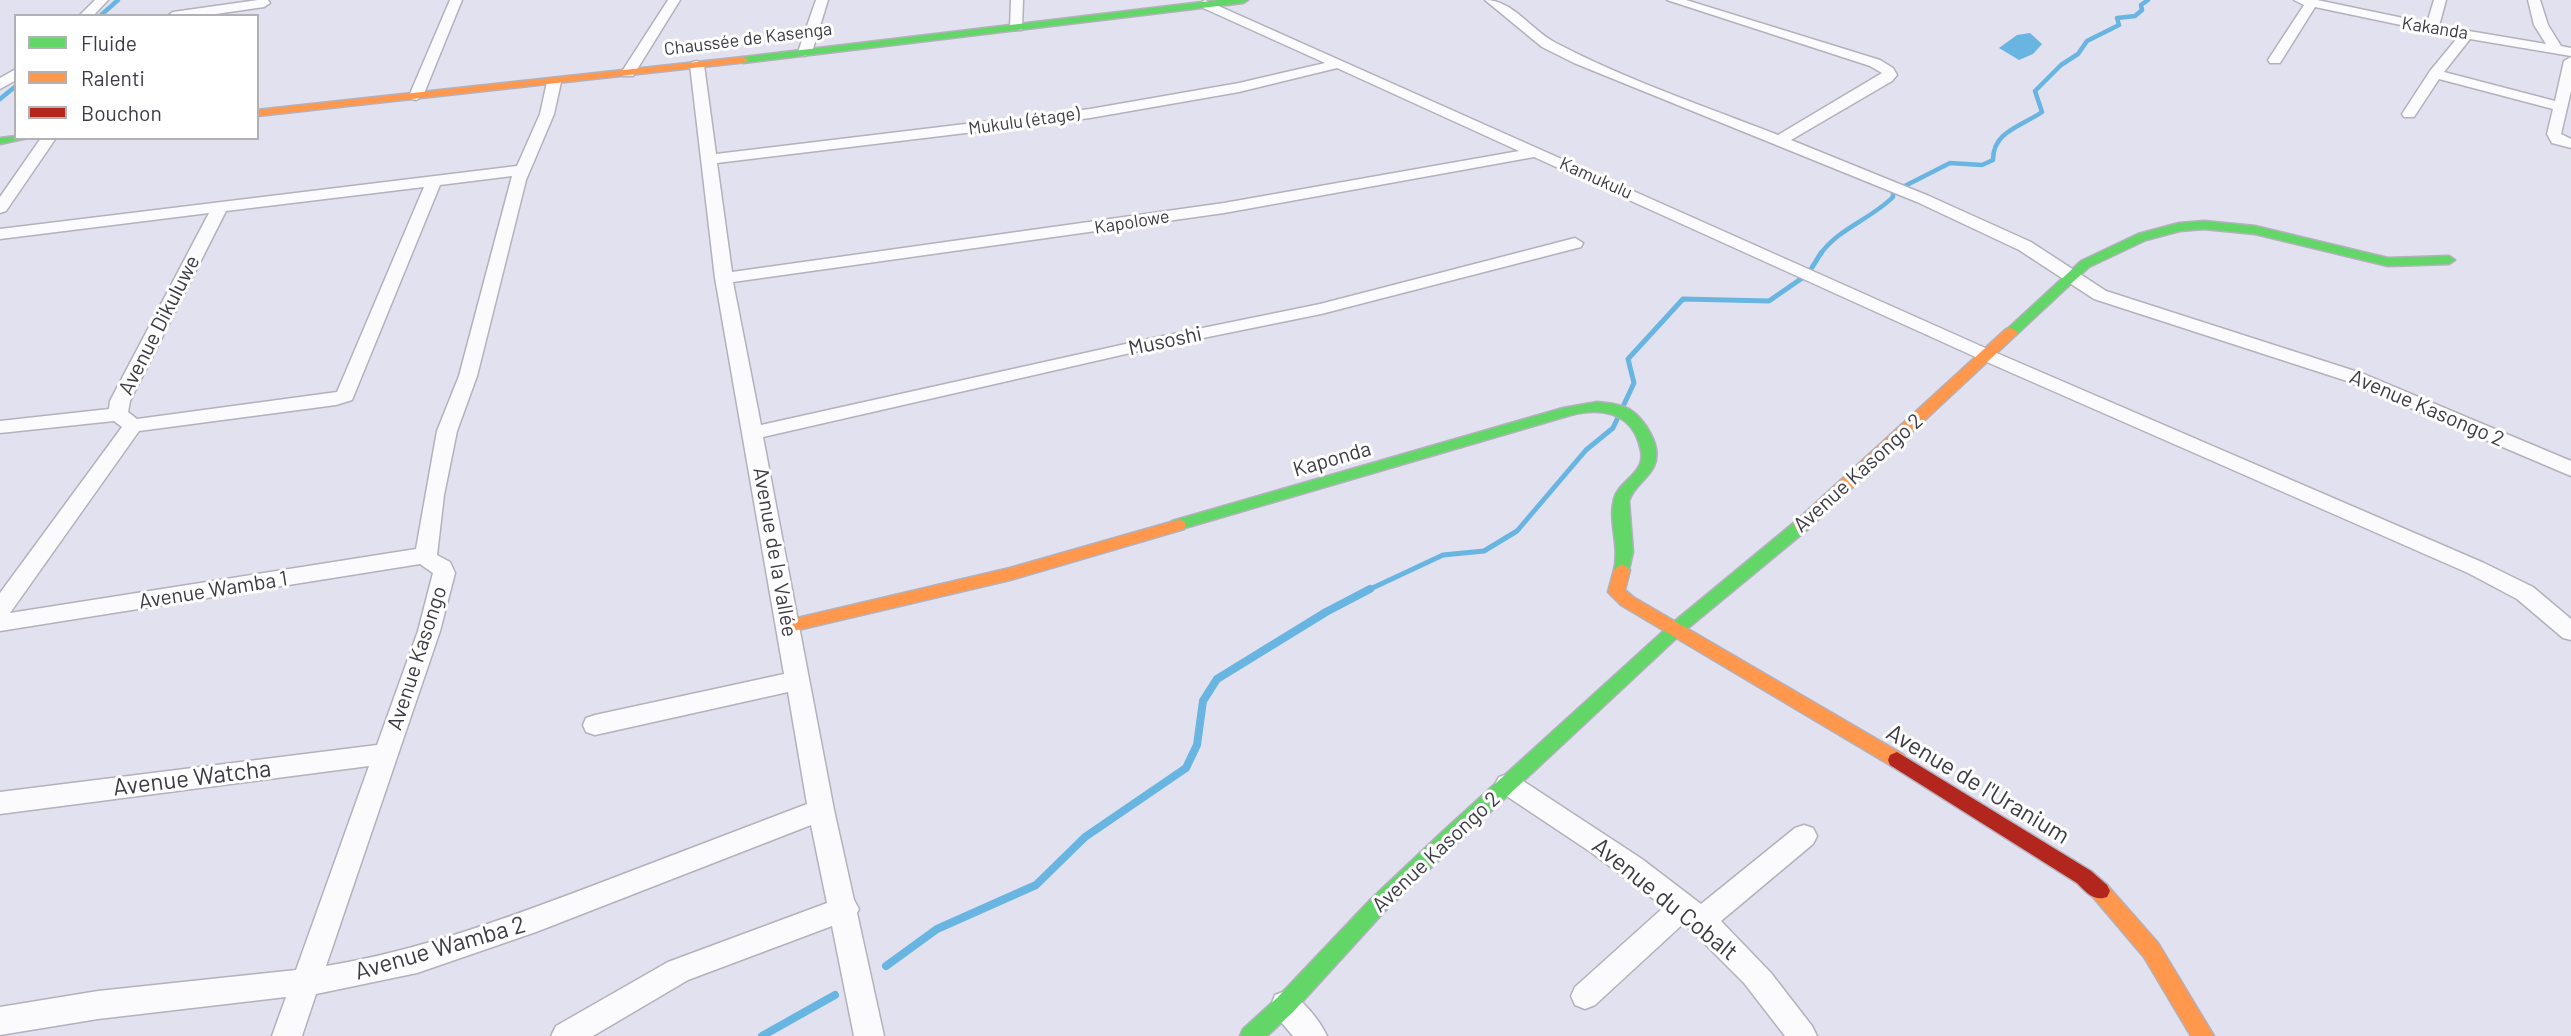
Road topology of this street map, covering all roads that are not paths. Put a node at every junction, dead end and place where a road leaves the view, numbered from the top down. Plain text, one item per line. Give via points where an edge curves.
1 (102, 0) edge
2 (456, 0) edge
3 (674, 0) edge
4 (822, 0) edge
5 (1017, 0) edge
6 (1243, 0) edge
7 (1491, 0) edge
8 (1673, 0) edge
9 (2440, 0) edge
10 (2534, 0) edge
11 (265, 1) edge
12 (2306, 1) edge
13 (2339, 4) edge
14 (1205, 5) junction
15 (87, 14) edge
16 (185, 14) edge
17 (1017, 27) junction
18 (2432, 27) junction
19 (2468, 33) junction
20 (2556, 49) junction
21 (805, 52) junction
22 (2571, 52) edge
23 (2274, 60) dead end
24 (2571, 61) edge
25 (1337, 64) junction
26 (697, 65) junction
27 (628, 73) junction
28 (2435, 74) junction
29 (554, 82) junction
30 (416, 96) junction
31 (2559, 106) junction
32 (259, 113) edge
33 (2409, 114) dead end
34 (48, 140) edge
35 (1781, 140) junction
36 (2571, 144) edge
37 (1538, 152) junction
38 (707, 160) junction
39 (522, 170) junction
40 (434, 181) junction
41 (221, 206) junction
42 (0, 208) edge
43 (0, 234) edge
44 (1575, 243) dead end
45 (2449, 260) dead end
46 (2069, 276) junction
47 (724, 278) junction
48 (1986, 355) junction
49 (126, 420) junction
50 (0, 427) edge
51 (754, 433) junction
52 (2571, 469) edge
53 (426, 555) junction
54 (0, 610) edge
55 (0, 623) edge
56 (789, 626) junction
57 (1676, 629) junction
58 (2571, 632) edge
59 (799, 680) junction
60 (594, 724) dead end
61 (385, 754) junction
62 (1508, 783) junction
63 (0, 803) edge
64 (821, 810) junction
65 (1804, 836) dead end
66 (845, 909) junction
67 (1692, 915) junction
68 (306, 982) junction
69 (1585, 996) dead end
70 (1285, 1005) junction
71 (0, 1021) edge
72 (287, 1036) edge
73 (566, 1036) edge
74 (869, 1036) edge
75 (1251, 1036) edge
76 (1312, 1036) edge
77 (1802, 1036) edge
78 (2203, 1036) edge

1 - 15 street
2 - 30 street
3 - 27 street
4 - 21 street
5 - 17 street
6 - 14 street, Chaussée de Kasenga
7 - 35 street via 1547,44 1579,60
8 - 35 street via 1875,63 1888,71 1887,78
9 - 18 street
10 - 20 street via 2541,25
11 - 16 street
12 - 13 street, Kakanda
12 - 23 street
13 - 18 street, Kakanda
14 - 17 street, Chaussée de Kasenga
14 - 25 street, Kamukulu
17 - 21 street, Chaussée de Kasenga
18 - 19 street, Kakanda
19 - 20 street, Kakanda
19 - 28 street
20 - 22 street, Kakanda
21 - 26 street, Chaussée de Kasenga
24 - 31 street
25 - 37 street, Kamukulu
25 - 38 street, Mukulu (étage) via 1160,103
26 - 27 street, Chaussée de Kasenga
26 - 38 street, Avenue de la Vallée
27 - 29 street, Chaussée de Kasenga
28 - 31 street
28 - 33 street
29 - 30 street, Chaussée de Kasenga
29 - 39 street, Avenue Kasongo via 547,114
30 - 32 street, Chaussée de Kasenga
31 - 36 street via 2554,138
34 - 42 street
35 - 46 street via 2025,246
37 - 47 street, Kapolowe via 1224,208
37 - 48 street, Kamukulu
38 - 47 street, Avenue de la Vallée
39 - 40 street
39 - 53 street, Avenue Kasongo via 468,376 444,442
40 - 41 street
40 - 49 street via 345,396
41 - 43 street
41 - 49 street, Avenue Dikuluwe via 120,401
44 - 51 street, Musoshi via 1321,309
45 - 46 street via 2386,262 2266,234 2202,225 2132,240
46 - 48 street, Avenue Kasongo 2
46 - 52 street, Avenue Kasongo 2 via 2110,299 2354,377
47 - 51 street, Avenue de la Vallée
48 - 57 street, Avenue Kasongo 2 via 1808,520
48 - 58 street, Kamukulu via 2476,568 2525,593
49 - 50 street
49 - 54 street, Avenue Dikuluwe
51 - 56 street, Avenue de la Vallée
53 - 55 street, Avenue Wamba 1
53 - 61 street, Avenue Kasongo via 444,569 440,591
56 - 57 street, Kaponda via 1010,574 1581,406 1599,406 1642,430 1649,458 1623,495 1620,509 1626,556 1615,582 1616,592
56 - 59 street, Avenue de la Vallée
57 - 62 street, Avenue Kasongo 2
57 - 78 street, Avenue de l'Uranium via 2084,877 2111,902 2159,963
59 - 60 street
59 - 64 street, Avenue de la Vallée
61 - 63 street, Avenue Watcha
61 - 68 street, Avenue Kasongo
62 - 67 street, Avenue du Cobalt via 1622,859
62 - 70 street, Avenue Kasongo 2 via 1377,906
64 - 66 street, Avenue de la Vallée
64 - 68 street, Avenue Wamba 2 via 461,946 363,973
65 - 67 street
66 - 73 street via 678,971
66 - 74 street, Avenue de la Vallée
67 - 69 street
67 - 77 street, Avenue du Cobalt via 1745,964
68 - 71 street, Avenue Wamba 2
68 - 72 street, Avenue Kasongo
70 - 75 street, Avenue Kasongo 2
70 - 76 street

